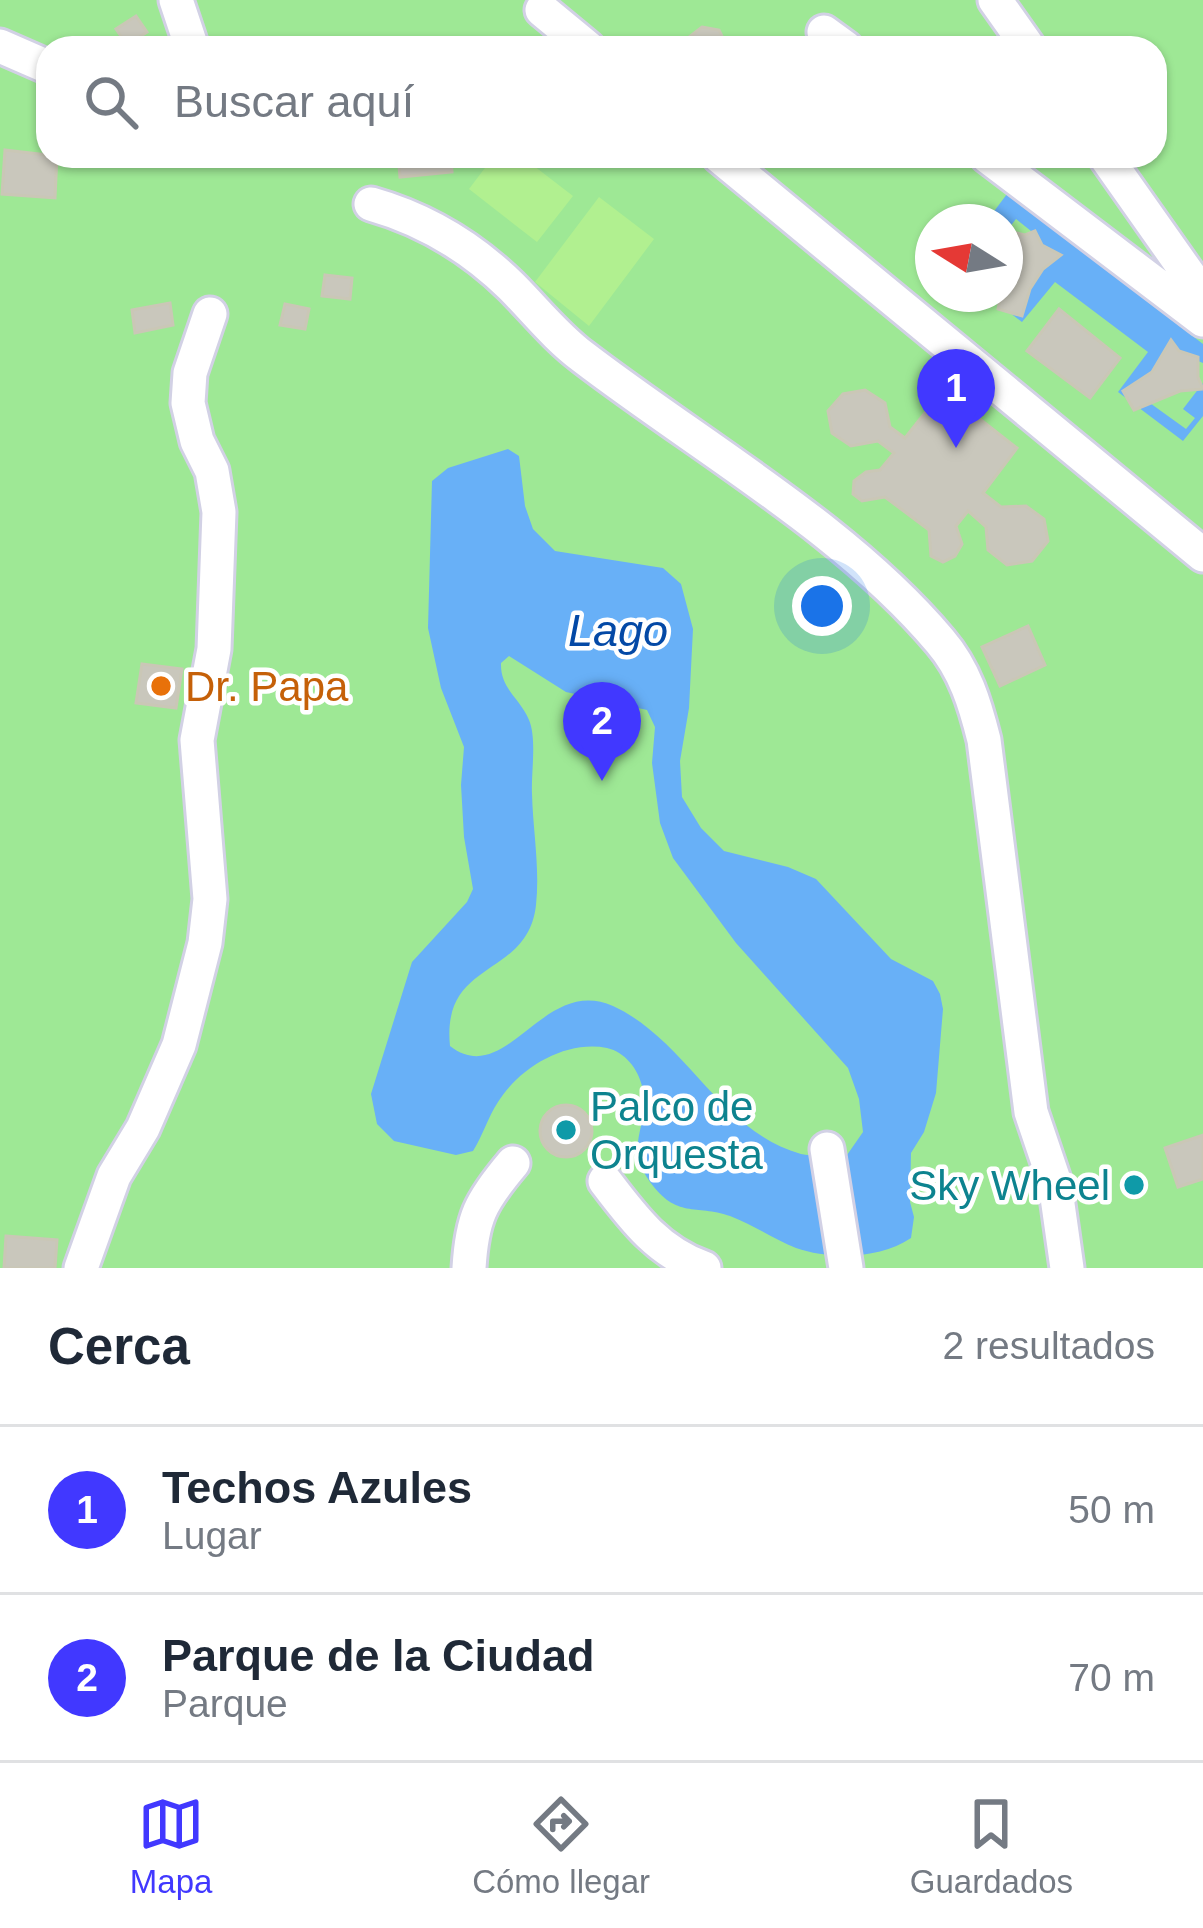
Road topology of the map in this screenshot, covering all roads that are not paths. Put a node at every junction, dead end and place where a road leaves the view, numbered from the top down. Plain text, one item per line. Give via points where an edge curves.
1 (176, 0) edge
2 (995, 0) edge
3 (542, 10) dead end
4 (188, 36) edge
5 (573, 36) edge
6 (1020, 36) edge
7 (0, 46) edge
8 (36, 62) edge
9 (734, 168) edge
10 (1003, 168) edge
11 (1113, 168) edge
12 (371, 204) dead end
13 (1203, 295) edge
14 (210, 314) dead end
15 (1203, 320) edge
16 (1203, 554) edge
17 (827, 1149) dead end
18 (512, 1163) dead end
19 (605, 1181) dead end
20 (845, 1264) edge
21 (82, 1268) edge
22 (469, 1268) edge
23 (704, 1268) edge
24 (1066, 1268) edge

1 - 4 street
2 - 6 street
3 - 5 street
7 - 8 street
9 - 16 street
10 - 15 street
11 - 13 street
12 - 24 street via 456,242 578,354 813,525 910,608 952,657 984,740 1031,1112 1055,1183
14 - 21 street via 188,403 219,512 214,649 197,740 210,899 205,943 173,1060 114,1176
17 - 20 street
18 - 22 street via 472,1227
19 - 23 street via 666,1251

